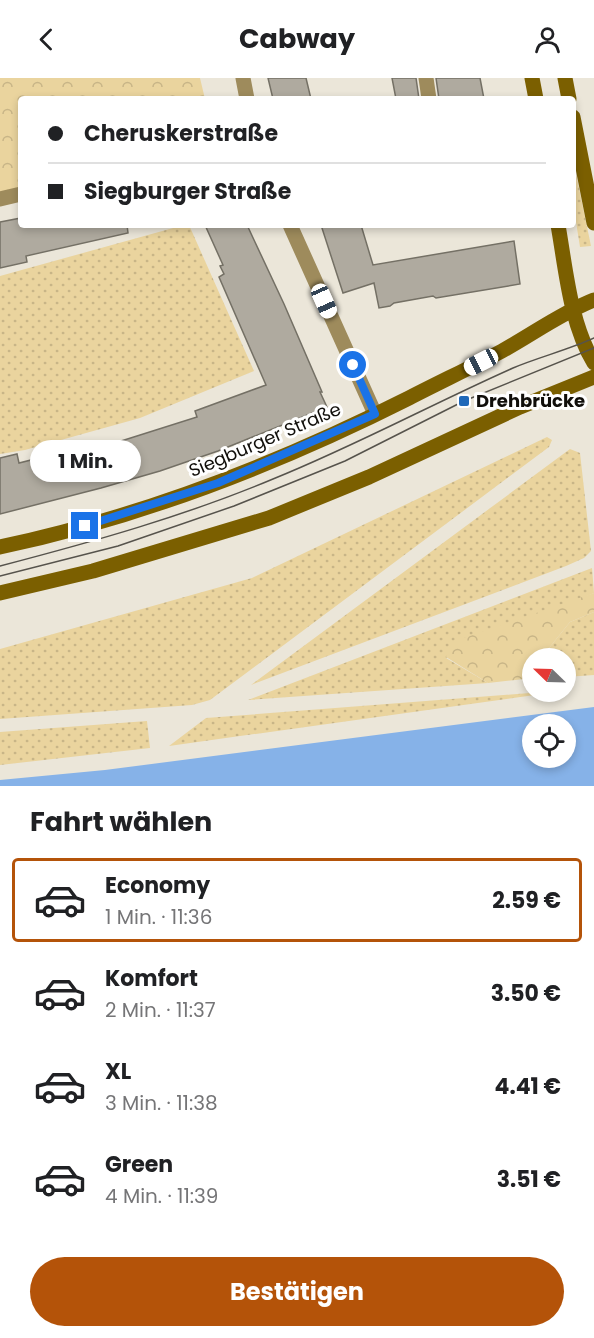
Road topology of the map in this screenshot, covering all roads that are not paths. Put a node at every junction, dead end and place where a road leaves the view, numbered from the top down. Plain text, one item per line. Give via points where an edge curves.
1 (243, 78) edge
2 (426, 78) edge
3 (532, 78) edge
4 (565, 78) edge
5 (247, 96) edge
6 (429, 96) edge
7 (535, 96) edge
8 (568, 96) edge
9 (576, 132) edge
10 (18, 195) edge
11 (0, 199) edge
12 (594, 219) edge
13 (291, 228) edge
14 (559, 228) edge
15 (594, 300) edge
16 (573, 309) junction
17 (594, 363) edge
18 (594, 377) edge
19 (375, 414) junction
20 (0, 547) edge
21 (0, 593) edge

1 - 5 street
2 - 6 street
3 - 7 main road
4 - 8 main road
9 - 12 main road
10 - 11 street
13 - 19 street
14 - 16 main road
15 - 16 main road, Siegburger Straße
16 - 17 main road
16 - 19 main road, Siegburger Straße via 502,351
18 - 21 main road via 269,518 93,571
19 - 20 main road, Siegburger Straße via 218,483 85,526

